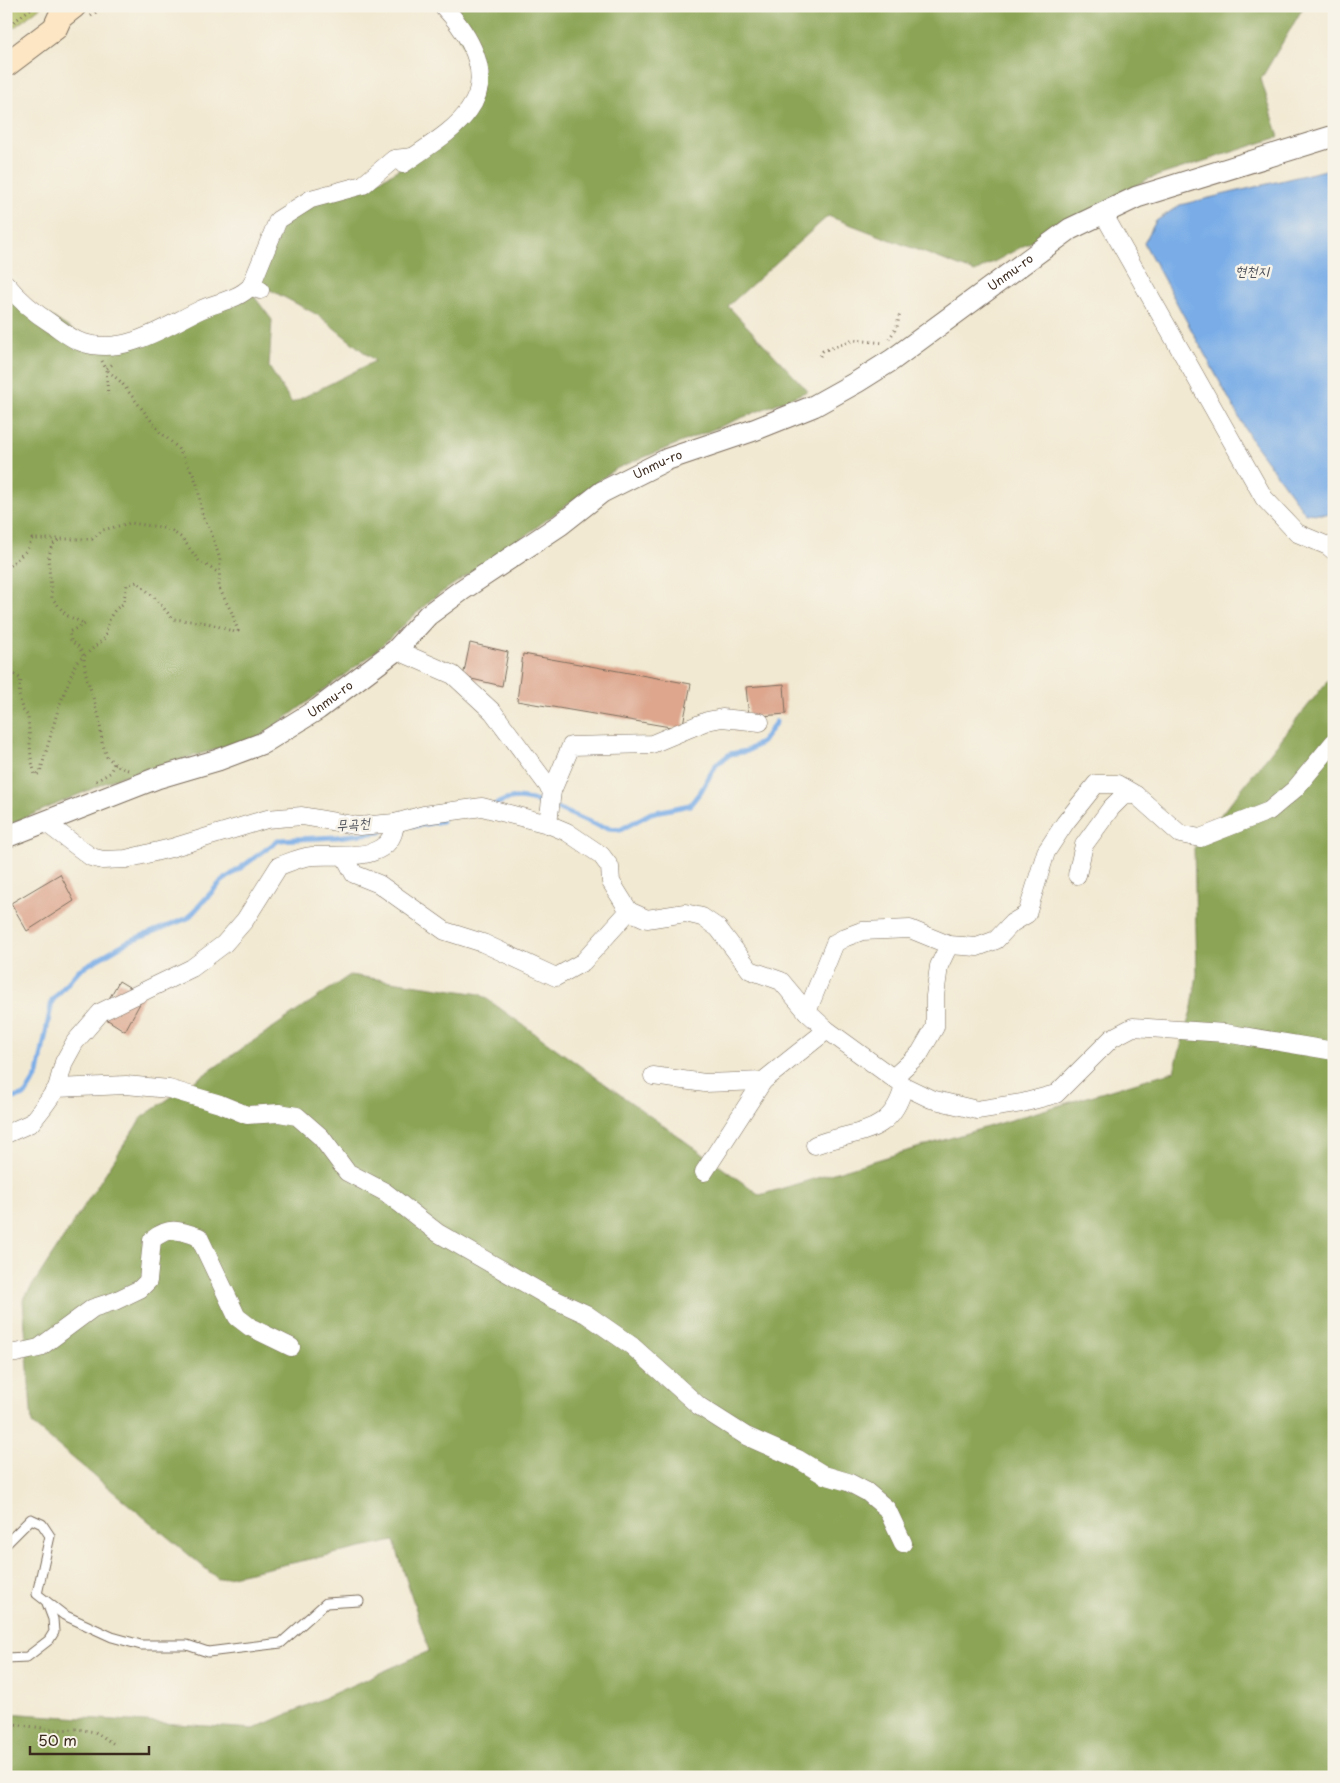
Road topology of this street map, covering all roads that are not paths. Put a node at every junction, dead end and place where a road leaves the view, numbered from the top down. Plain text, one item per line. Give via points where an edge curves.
1 (443, 6) edge
2 (67, 12) edge
3 (6, 49) edge
4 (6, 65) edge
5 (1334, 136) edge
6 (413, 157) junction
7 (390, 173) dead end
8 (1103, 213) junction
9 (6, 284) edge
10 (1334, 551) edge
11 (396, 650) junction
12 (760, 722) dead end
13 (1334, 742) edge
14 (552, 790) junction
15 (1136, 795) junction
16 (45, 822) junction
17 (548, 824) junction
18 (394, 829) junction
19 (6, 837) edge
20 (345, 857) junction
21 (1077, 875) dead end
22 (629, 911) junction
23 (949, 945) junction
24 (807, 1012) junction
25 (827, 1030) junction
26 (1334, 1051) edge
27 (653, 1076) dead end
28 (763, 1081) junction
29 (898, 1082) junction
30 (57, 1088) junction
31 (6, 1134) edge
32 (815, 1145) dead end
33 (704, 1172) dead end
34 (291, 1347) dead end
35 (6, 1352) edge
36 (902, 1543) dead end
37 (6, 1544) edge
38 (46, 1600) junction
39 (359, 1601) dead end
40 (6, 1658) edge

1 - 6 street via 469,38 479,72 478,91 470,109 458,122
2 - 3 main road via 43,21
2 - 4 main road via 55,28
5 - 8 street, Unmu-ro via 1137,197
6 - 7 street
6 - 9 street via 394,159 363,185 311,199 278,220 255,288 132,342 115,346 81,342 37,315
8 - 10 street via 1264,498 1297,533
8 - 11 street, Unmu-ro via 1070,229 814,406 668,459 602,492 560,525 428,615
11 - 14 street via 453,675 494,712
11 - 16 street, Unmu-ro via 318,709 262,743 157,778
12 - 14 street via 722,718 652,744 571,746
13 - 15 street via 1295,789 1269,811 1200,838 1180,834
14 - 17 street
15 - 21 street via 1124,796 1111,808 1084,845
15 - 23 street via 1117,784 1096,784 1046,852 1027,914 1012,922 996,940 977,947
16 - 18 street via 91,857 103,860 126,859 171,848 266,819 302,816
16 - 19 street, Unmu-ro
17 - 18 street via 482,807 424,815
17 - 22 street via 567,832 601,855 610,867 611,882
18 - 20 street via 389,844 382,849
20 - 22 street via 354,874 379,884 445,931 483,943 556,977 583,962
20 - 30 street via 311,856 279,866 245,920 224,944 192,968 101,1012 95,1018 71,1048
22 - 24 street via 647,919 685,913 702,917 718,928 750,970 781,981
23 - 24 street via 910,929 862,931 846,937 835,943
23 - 29 street via 939,966 935,1027 920,1054
24 - 25 street
25 - 28 street
25 - 29 street
26 - 29 street via 1225,1033 1133,1027 1112,1038 1056,1094 1022,1103 978,1110 931,1099
27 - 28 street via 705,1083
28 - 33 street
29 - 32 street via 899,1104 886,1121 852,1136
30 - 31 street via 31,1122
30 - 36 street via 126,1085 169,1089 247,1115 279,1113 297,1116 321,1136 347,1172 385,1192 438,1234 549,1297 586,1314 632,1346 699,1406 746,1436 798,1459 824,1475 867,1492 887,1509
34 - 35 street via 250,1327 237,1316 199,1237 183,1231 163,1231 152,1240 148,1281 140,1289 93,1308 39,1348
37 - 38 lane via 31,1519 42,1524 50,1536 37,1594
38 - 39 lane via 64,1615 112,1637 141,1645 187,1645 208,1652 282,1643 326,1603
38 - 40 lane via 54,1632 49,1640 27,1657

